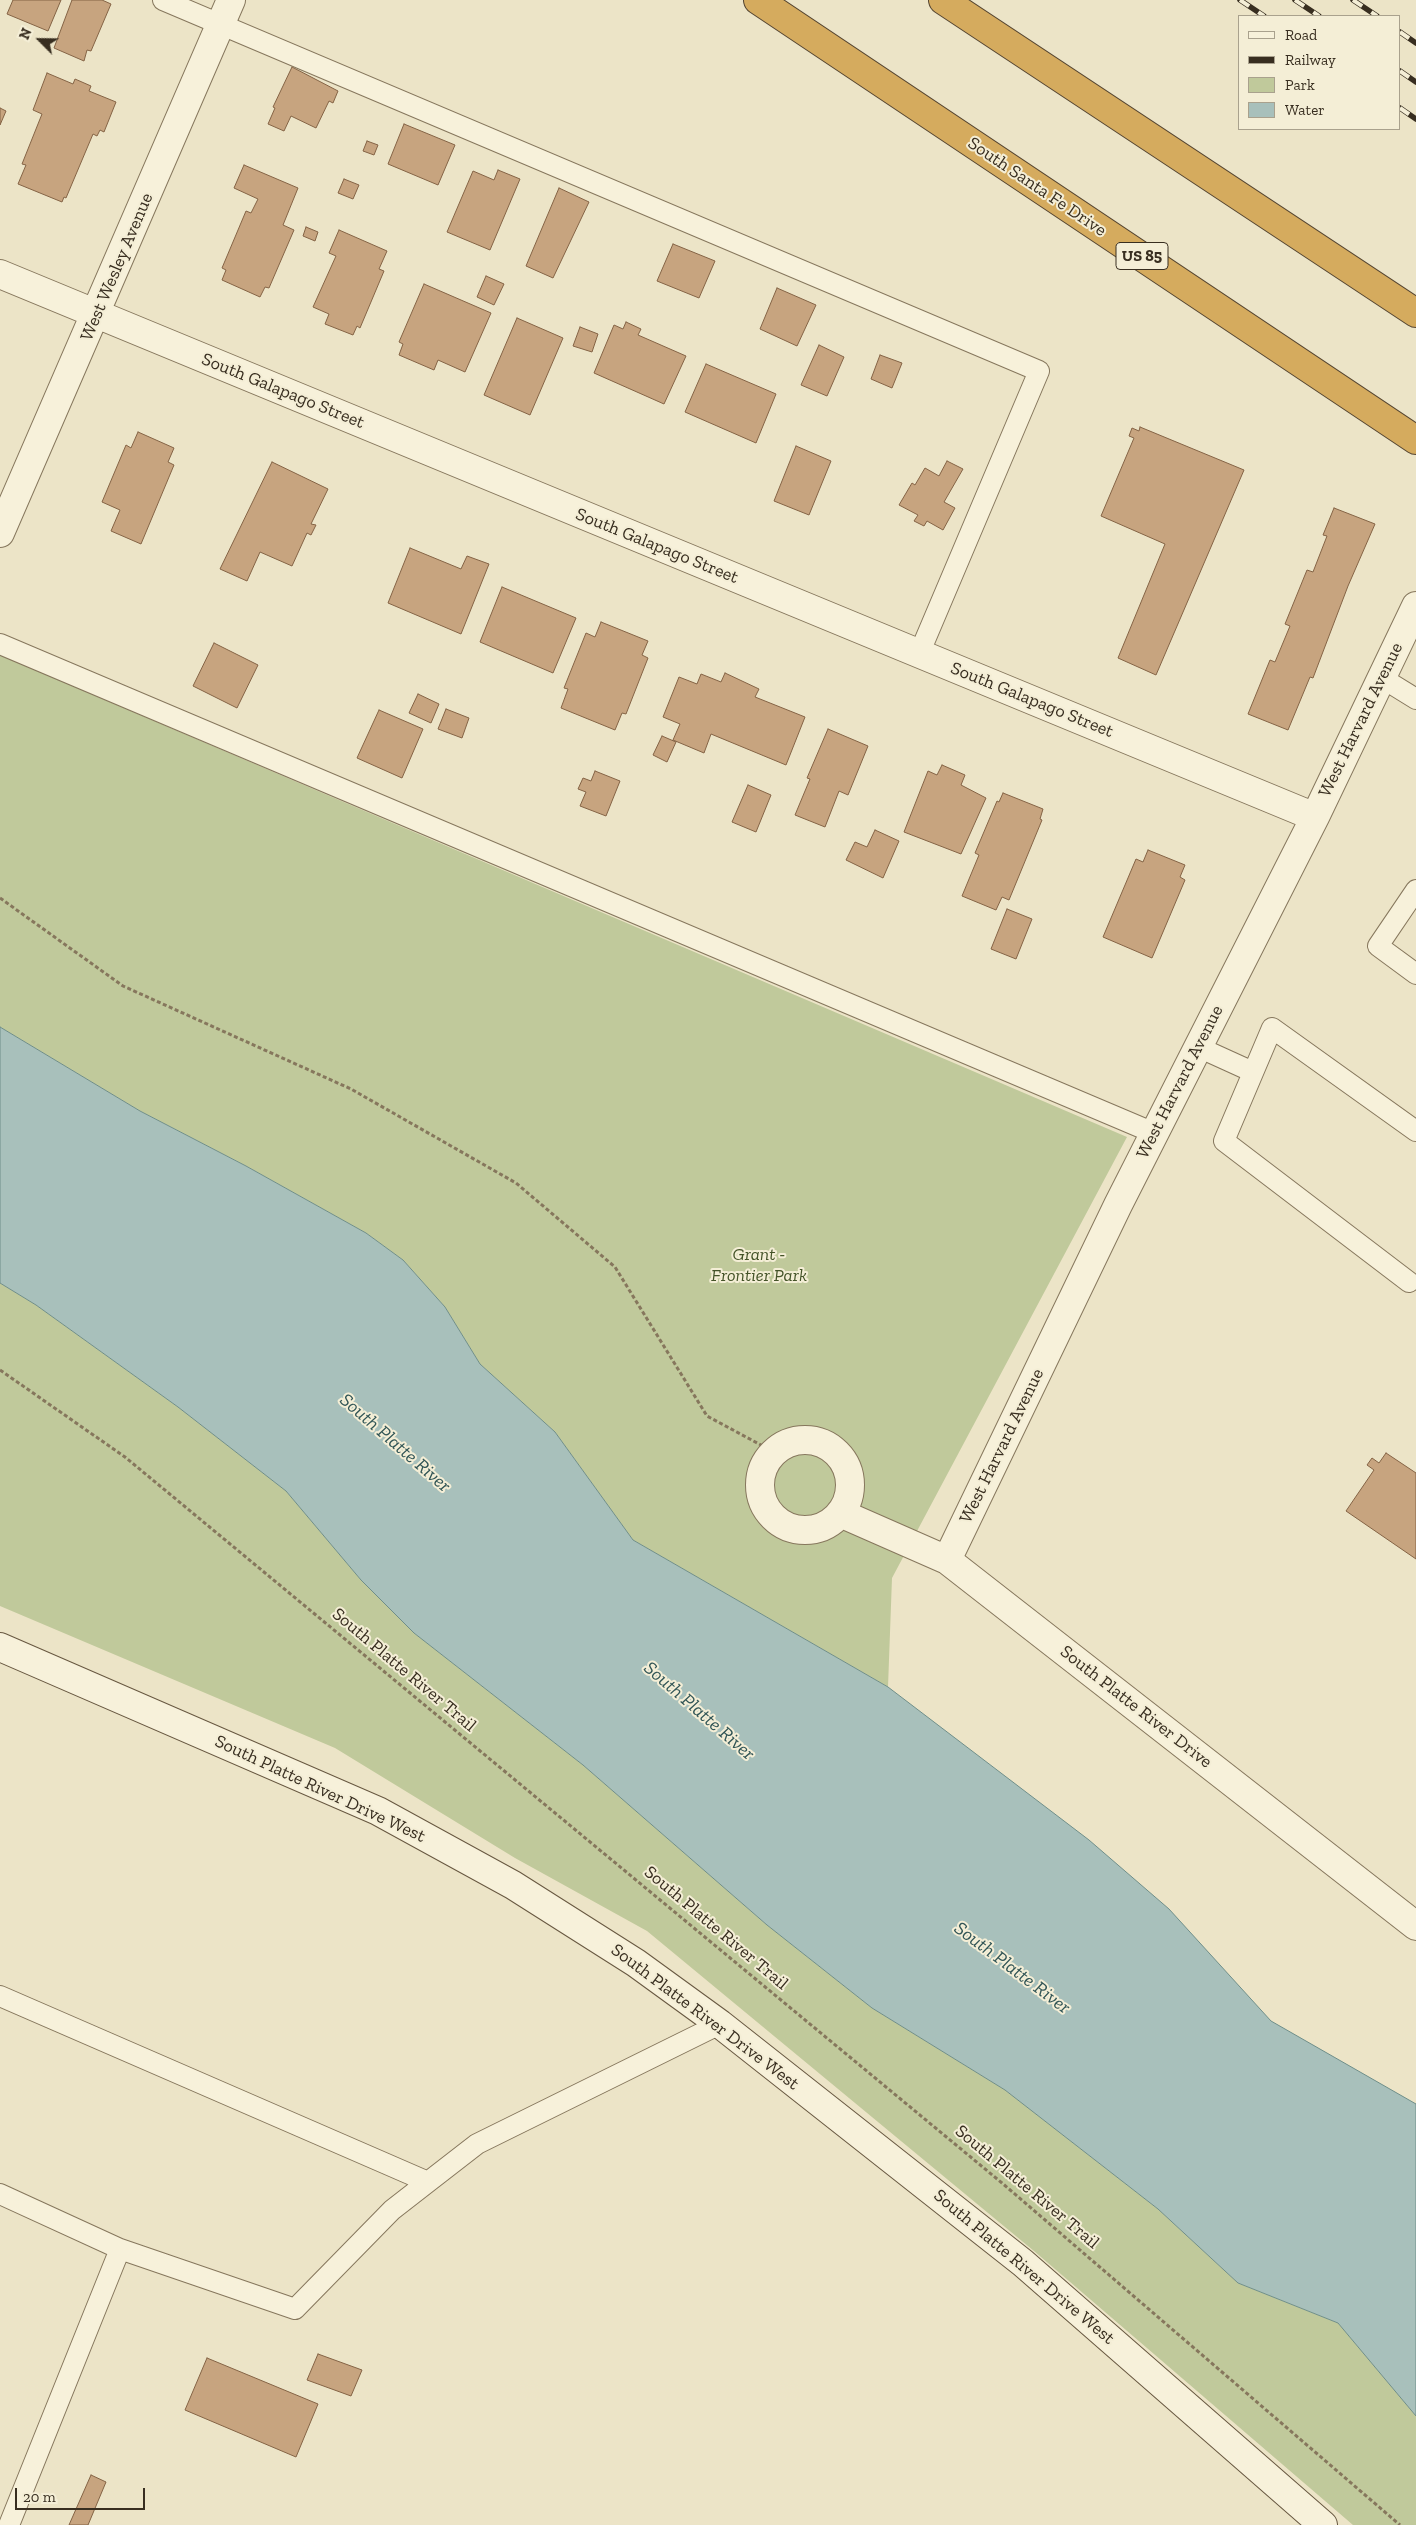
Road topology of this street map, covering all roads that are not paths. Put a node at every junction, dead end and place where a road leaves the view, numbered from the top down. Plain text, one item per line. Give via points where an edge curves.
1 (163, 0) edge
2 (758, 0) edge
3 (943, 0) edge
4 (226, 12) edge
5 (0, 274) edge
6 (1416, 313) edge
7 (96, 314) junction
8 (1416, 440) edge
9 (0, 533) edge
10 (1416, 606) edge
11 (0, 644) edge
12 (919, 654) junction
13 (1382, 678) junction
14 (1416, 700) edge
15 (1315, 817) junction
16 (1416, 890) edge
17 (1416, 974) edge
18 (1198, 1047) junction
19 (1253, 1072) junction
20 (1416, 1131) edge
21 (1154, 1133) junction
22 (1410, 1282) dead end
23 (840, 1513) junction
24 (947, 1560) junction
25 (0, 1647) edge
26 (1416, 1926) edge
27 (0, 1996) edge
28 (720, 2024) junction
29 (428, 2182) junction
30 (0, 2194) edge
31 (120, 2249) junction
32 (9, 2525) edge
33 (1323, 2525) edge

1 - 4 lane
2 - 8 highway, South Santa Fe Drive / US 85
3 - 6 highway
4 - 7 street, West Wesley Avenue
4 - 12 lane via 1039,371
5 - 7 street, South Galapago Street
7 - 9 street, West Wesley Avenue
7 - 12 street, South Galapago Street
10 - 13 street, West Harvard Avenue
11 - 21 lane
12 - 15 street, South Galapago Street
13 - 14 lane
13 - 15 street, West Harvard Avenue
15 - 18 street, West Harvard Avenue
16 - 17 lane via 1378,946
18 - 19 lane
18 - 21 street, West Harvard Avenue
19 - 20 lane via 1272,1028
19 - 22 lane via 1224,1141
21 - 24 street, West Harvard Avenue
23 - 23 street via 830,1524 815,1530 787,1527 774,1519 765,1507 760,1485 764,1464 774,1452 801,1439 830,1447 841,1457 851,1485 848,1500
23 - 24 street, South Platte River Drive
24 - 26 street, South Platte River Drive
25 - 28 street, South Platte River Drive West via 378,1812 514,1885 636,1963
27 - 29 lane
28 - 29 lane via 477,2144
28 - 33 street, South Platte River Drive West via 1024,2263
29 - 31 lane via 392,2210 296,2309
30 - 31 lane
31 - 32 lane

